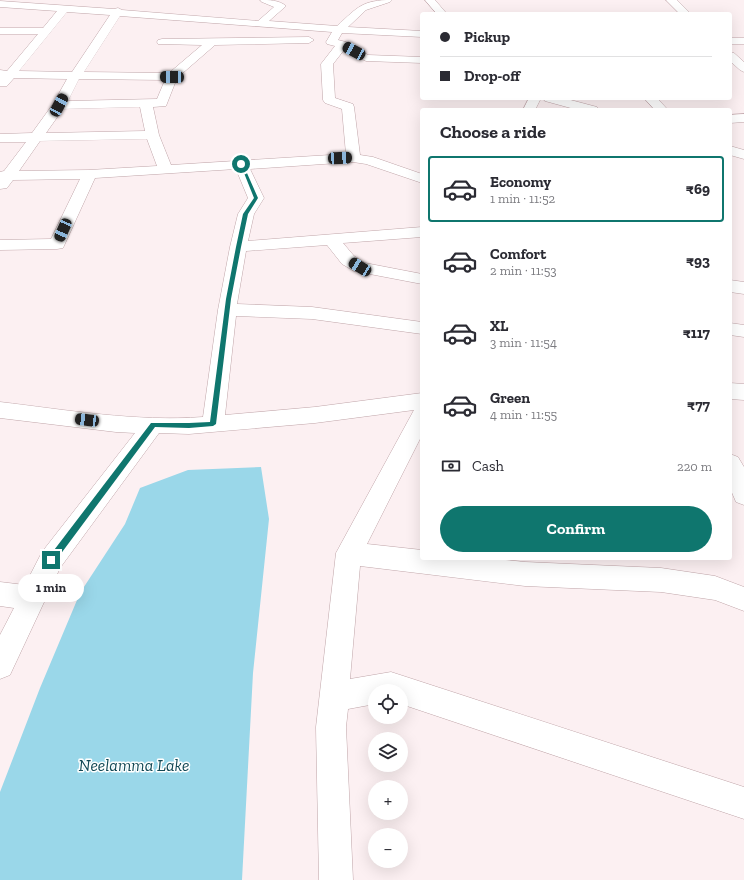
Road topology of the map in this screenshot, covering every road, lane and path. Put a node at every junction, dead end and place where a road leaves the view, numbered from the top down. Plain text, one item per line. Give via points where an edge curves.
1 (265, 0) edge
2 (387, 0) edge
3 (430, 0) edge
4 (671, 0) edge
5 (0, 4) edge
6 (65, 8) junction
7 (118, 11) junction
8 (440, 12) edge
9 (684, 12) edge
10 (261, 23) junction
11 (339, 30) junction
12 (0, 31) edge
13 (46, 31) junction
14 (420, 34) edge
15 (212, 41) junction
16 (328, 41) junction
17 (732, 41) edge
18 (744, 41) edge
19 (162, 42) dead end
20 (732, 57) edge
21 (420, 60) edge
22 (744, 68) edge
23 (732, 69) edge
24 (5, 75) edge
25 (75, 76) junction
26 (172, 77) junction
27 (0, 86) edge
28 (556, 100) edge
29 (652, 100) edge
30 (146, 103) junction
31 (59, 105) junction
32 (585, 108) edge
33 (660, 108) edge
34 (744, 118) edge
35 (732, 119) edge
36 (152, 135) junction
37 (35, 137) junction
38 (0, 138) edge
39 (732, 151) edge
40 (744, 155) edge
41 (353, 158) junction
42 (241, 164) junction
43 (165, 168) junction
44 (89, 174) junction
45 (4, 176) edge
46 (420, 178) edge
47 (0, 189) edge
48 (420, 232) edge
49 (331, 239) junction
50 (0, 245) edge
51 (238, 247) junction
52 (420, 279) edge
53 (732, 286) edge
54 (744, 288) edge
55 (227, 310) junction
56 (420, 328) edge
57 (732, 329) edge
58 (744, 331) edge
59 (732, 391) edge
60 (744, 392) edge
61 (420, 401) edge
62 (0, 410) edge
63 (420, 418) edge
64 (213, 424) junction
65 (153, 425) junction
66 (732, 467) edge
67 (744, 495) edge
68 (349, 553) junction
69 (0, 594) edge
70 (33, 598) junction
71 (744, 599) edge
72 (0, 665) edge
73 (334, 697) junction
74 (744, 803) edge
75 (336, 880) edge

1 - 10 street via 281,6
2 - 11 street via 362,8
3 - 8 street
4 - 9 street
5 - 6 street
6 - 7 street
6 - 13 street
7 - 10 street
7 - 25 street
10 - 11 street
11 - 14 street
11 - 16 street
12 - 13 street
13 - 24 street
15 - 16 street
15 - 19 street
15 - 26 street
16 - 21 street via 366,58
16 - 41 street via 329,100 348,107
17 - 18 street
20 - 22 street
22 - 23 street
24 - 25 street
24 - 27 street
25 - 26 street
25 - 31 street
26 - 30 street via 162,103
28 - 32 street
29 - 33 street
30 - 31 street
30 - 36 street
31 - 37 street
34 - 35 street
36 - 37 street
36 - 43 street
37 - 38 street
37 - 45 street
39 - 40 street
41 - 42 street
41 - 46 street via 368,160
42 - 43 street
42 - 51 street via 256,198 246,214
43 - 44 street
44 - 45 street
44 - 50 street via 57,244
45 - 47 street
48 - 49 street
49 - 51 street
49 - 52 street via 348,260 360,267
51 - 55 street
53 - 54 street
55 - 56 street via 312,313
55 - 64 street
57 - 58 street
59 - 60 street
61 - 64 street via 315,415
62 - 65 street via 116,424
63 - 68 street
64 - 65 street
65 - 70 street via 51,560
66 - 67 street
68 - 71 street via 525,574 661,580 715,588
68 - 73 street
69 - 70 street
70 - 72 street
73 - 74 street via 391,686
73 - 75 street via 332,727

